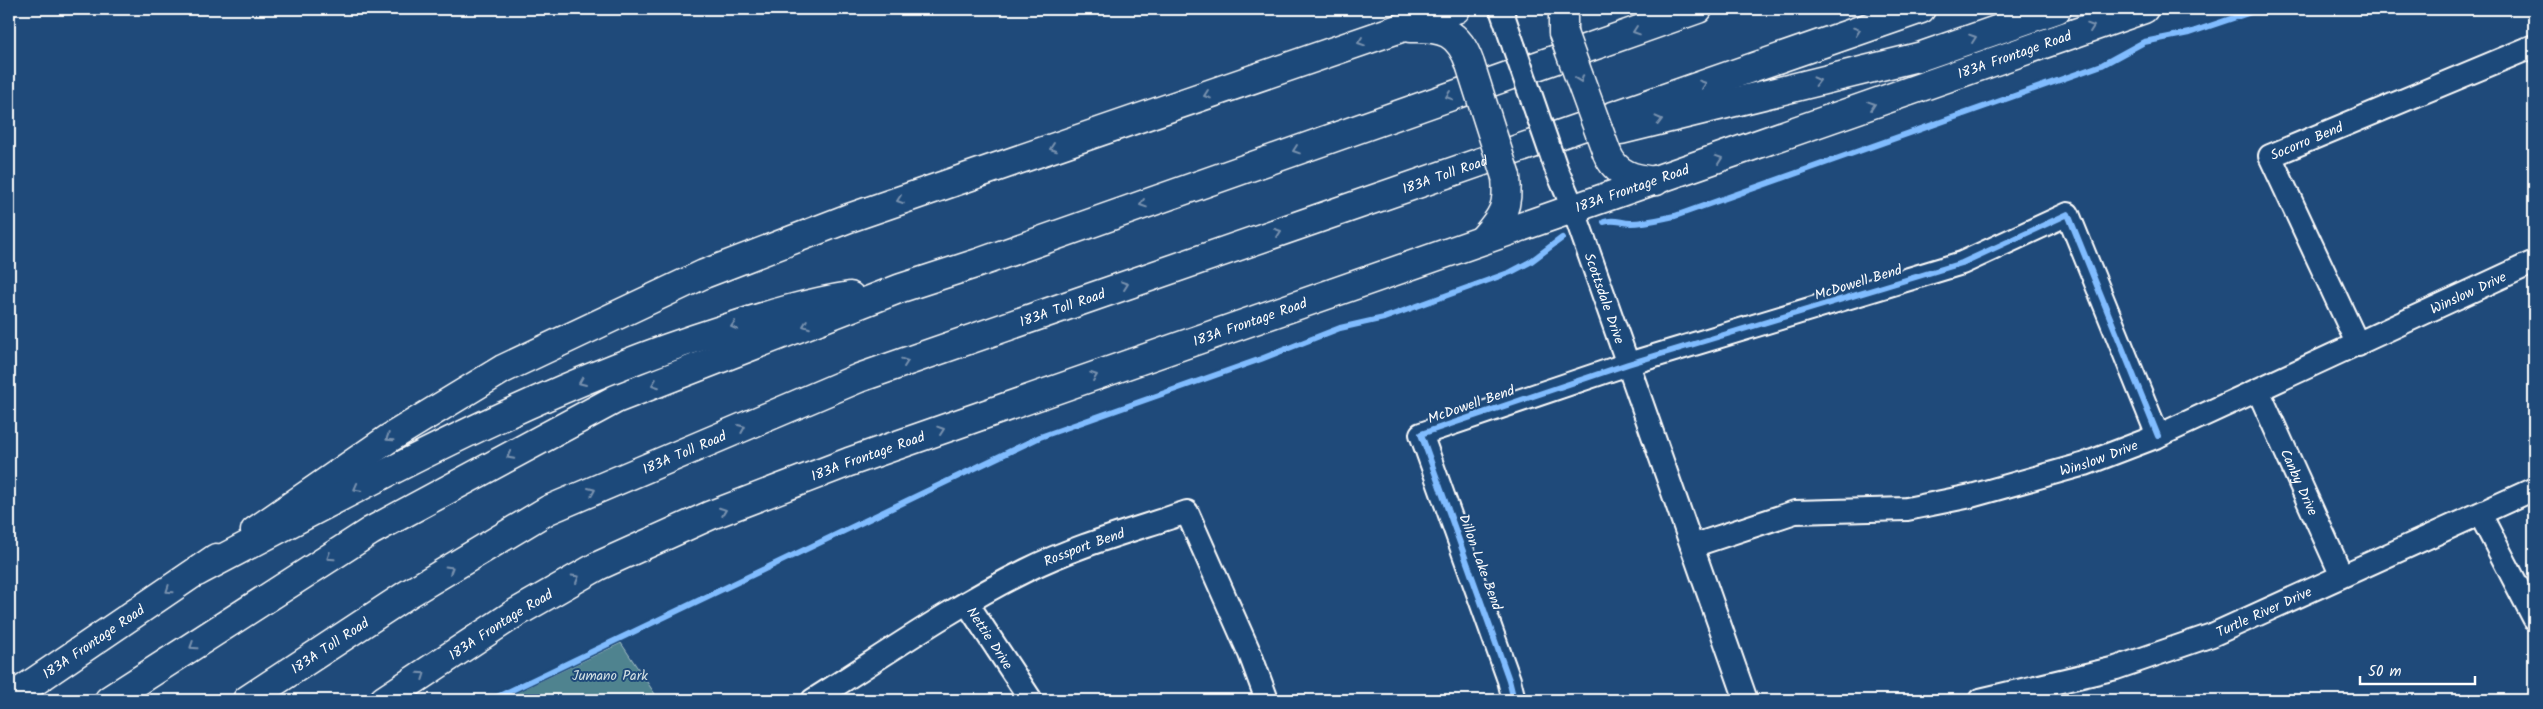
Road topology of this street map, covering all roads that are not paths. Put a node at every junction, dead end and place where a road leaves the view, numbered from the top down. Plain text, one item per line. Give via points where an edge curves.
1 (1456, 9) edge
2 (1501, 9) edge
3 (1698, 9) edge
4 (1921, 9) edge
5 (2057, 9) edge
6 (2144, 9) edge
7 (1563, 21) edge
8 (1398, 28) junction
9 (2534, 46) edge
10 (1459, 169) junction
11 (1656, 181) junction
12 (1573, 208) junction
13 (1484, 238) junction
14 (2534, 262) edge
15 (900, 288) junction
16 (2358, 345) junction
17 (1628, 364) junction
18 (2258, 390) junction
19 (1421, 434) joint
20 (2158, 436) junction
21 (2534, 489) edge
22 (2480, 514) junction
23 (1692, 546) junction
24 (197, 572) junction
25 (2341, 574) junction
26 (967, 603) junction
27 (2534, 618) edge
28 (9, 699) edge
29 (109, 700) edge
30 (247, 700) edge
31 (384, 700) edge
32 (813, 700) edge
33 (1031, 700) edge
34 (1267, 700) edge
35 (1514, 700) edge
36 (1746, 700) edge
37 (1980, 700) edge

1 - 8 main road, 183A Frontage Road
2 - 12 street, Scottsdale Drive, bridge
3 -> 15 main road
10 -> 4 main road, 183A Toll Road
10 -> 5 main road via 1922,56
11 -> 6 main road, 183A Frontage Road
7 -> 11 main road, bridge via 1611,164 1622,174
8 - 13 main road, bridge via 1446,32 1464,48 1506,177 1508,197 1505,211
8 -> 24 main road, 183A Frontage Road via 849,218 704,274 503,369 388,439
9 - 16 street, Socorro Bend via 2270,156
30 -> 10 main road, 183A Toll Road via 408,594 548,510 859,378
11 - 12 main road, 183A Frontage Road
12 - 13 main road, 183A Frontage Road
12 - 17 street, Scottsdale Drive
31 -> 13 main road, 183A Frontage Road via 514,614 598,566 711,515 858,459
14 - 16 street, Winslow Drive
15 -> 24 main road via 811,302 688,340 540,399 446,442
15 -> 29 main road via 616,399 371,531
16 - 18 street, Winslow Drive
17 - 19 street, McDowell Bend
17 - 20 street, McDowell Bend via 1962,263 2068,214
17 - 23 street, Scottsdale Drive
18 - 20 street, Winslow Drive
18 - 25 street, Canby Drive
19 - 35 street, Dillon Lake Bend via 1510,680
20 - 23 street, Winslow Drive via 2085,464 1971,496 1907,509 1795,512
21 - 22 street, Turtle River Drive
22 - 25 street, Turtle River Drive
22 - 27 street
23 - 36 street, Scottsdale Drive
24 -> 28 main road, 183A Frontage Road
25 - 37 street, Turtle River Drive via 2212,635 2125,665
26 - 32 street, Rossport Bend
26 - 33 street, Nettie Drive
26 - 34 street, Rossport Bend via 1028,570 1187,512

